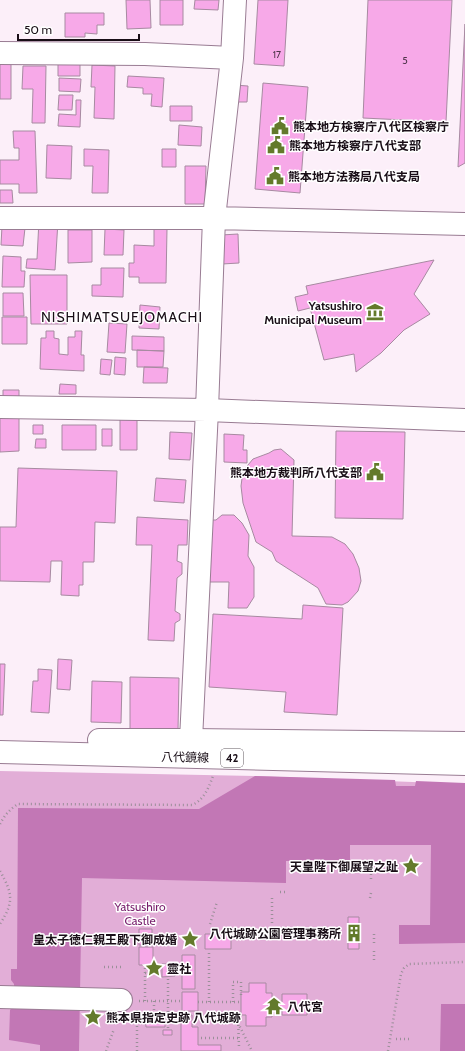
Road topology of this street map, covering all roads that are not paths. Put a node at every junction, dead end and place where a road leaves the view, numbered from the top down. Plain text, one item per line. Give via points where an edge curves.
1 (235, 0) edge
2 (0, 53) edge
3 (232, 58) junction
4 (0, 218) edge
5 (214, 218) junction
6 (465, 224) edge
7 (0, 407) edge
8 (207, 410) junction
9 (465, 420) edge
10 (191, 740) junction
11 (0, 741) edge
12 (465, 743) edge
13 (0, 752) edge
14 (465, 764) edge
15 (5, 997) edge
16 (132, 1003) road end

1 - 3 street
2 - 3 street via 145,54
3 - 5 street
4 - 5 street
5 - 6 street
5 - 8 street
7 - 8 street
8 - 9 street
8 - 10 street
10 - 11 street, 八代鏡線 / 42
10 - 12 street, 八代鏡線 / 42
13 - 14 street, 八代鏡線 / 42
15 - 16 street

